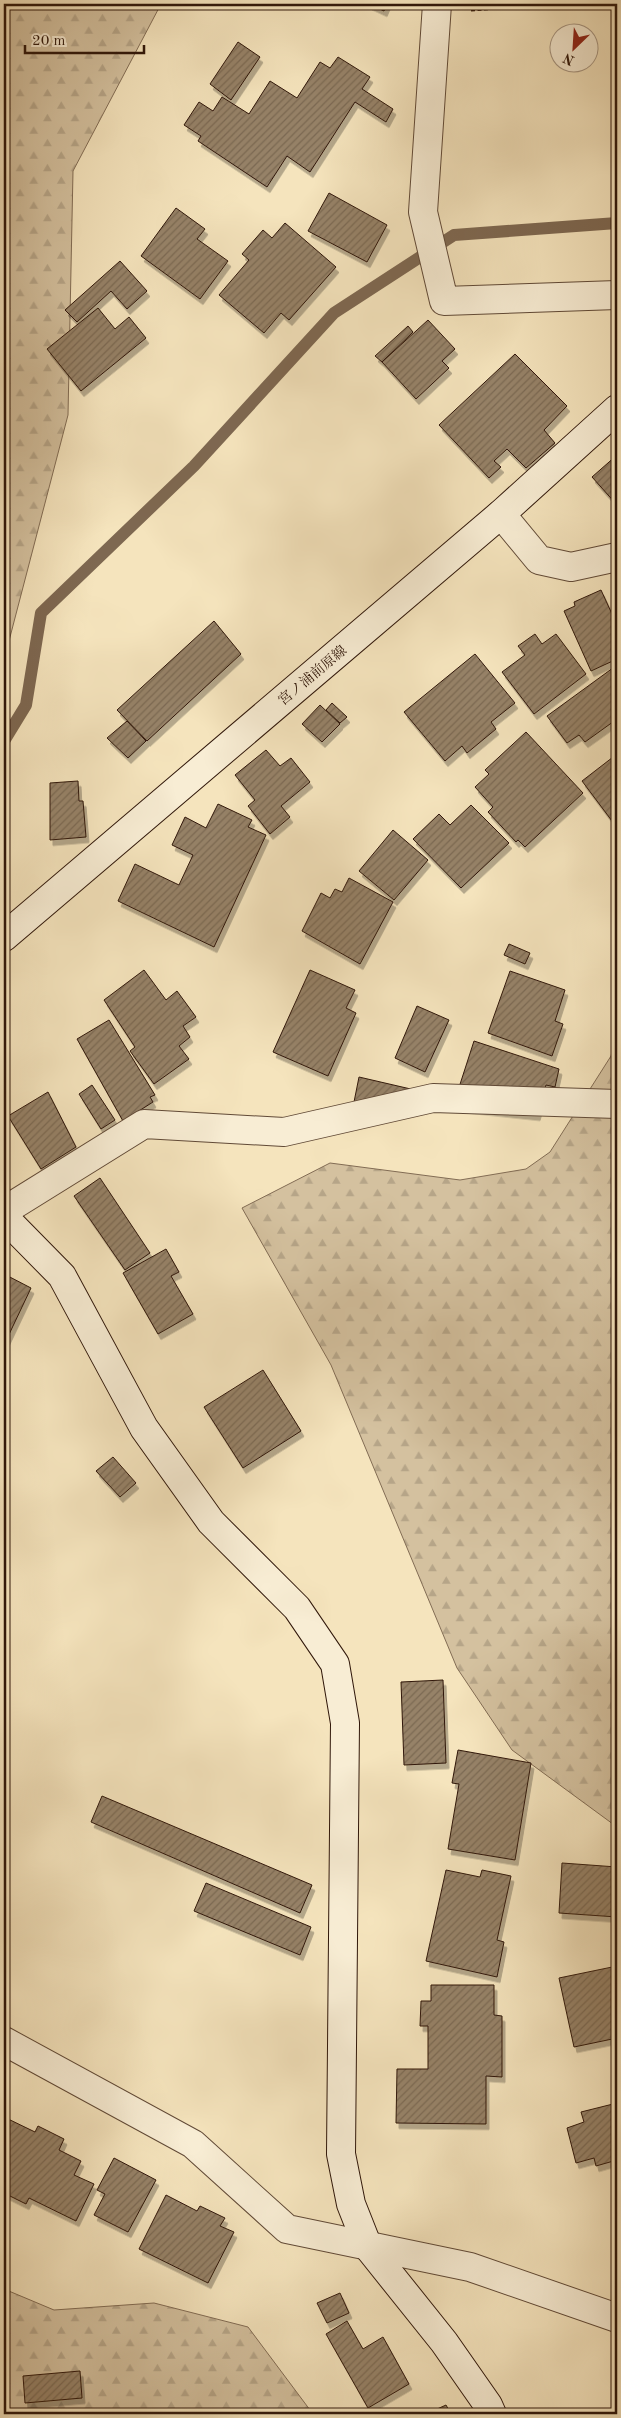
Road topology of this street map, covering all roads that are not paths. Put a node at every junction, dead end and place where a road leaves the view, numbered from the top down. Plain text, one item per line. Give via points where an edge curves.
1 (436, 8) edge
2 (617, 295) edge
3 (617, 410) edge
4 (501, 514) junction
5 (617, 557) edge
6 (4, 937) edge
7 (617, 1104) edge
8 (4, 1211) edge
9 (4, 1217) edge
10 (4, 2042) edge
11 (368, 2246) junction
12 (617, 2318) edge
13 (492, 2414) edge

1 - 2 street via 423,212 444,301
3 - 4 street, 宮ノ浦前原線
4 - 5 street via 538,560 571,567
4 - 6 street, 宮ノ浦前原線
7 - 8 street via 433,1098 284,1132 144,1124
9 - 11 street via 62,1276 144,1428 211,1522 297,1608 335,1664 345,1723 341,2154 351,2204
10 - 11 street via 193,2144 287,2229
11 - 12 street via 470,2267
11 - 13 street via 444,2342

